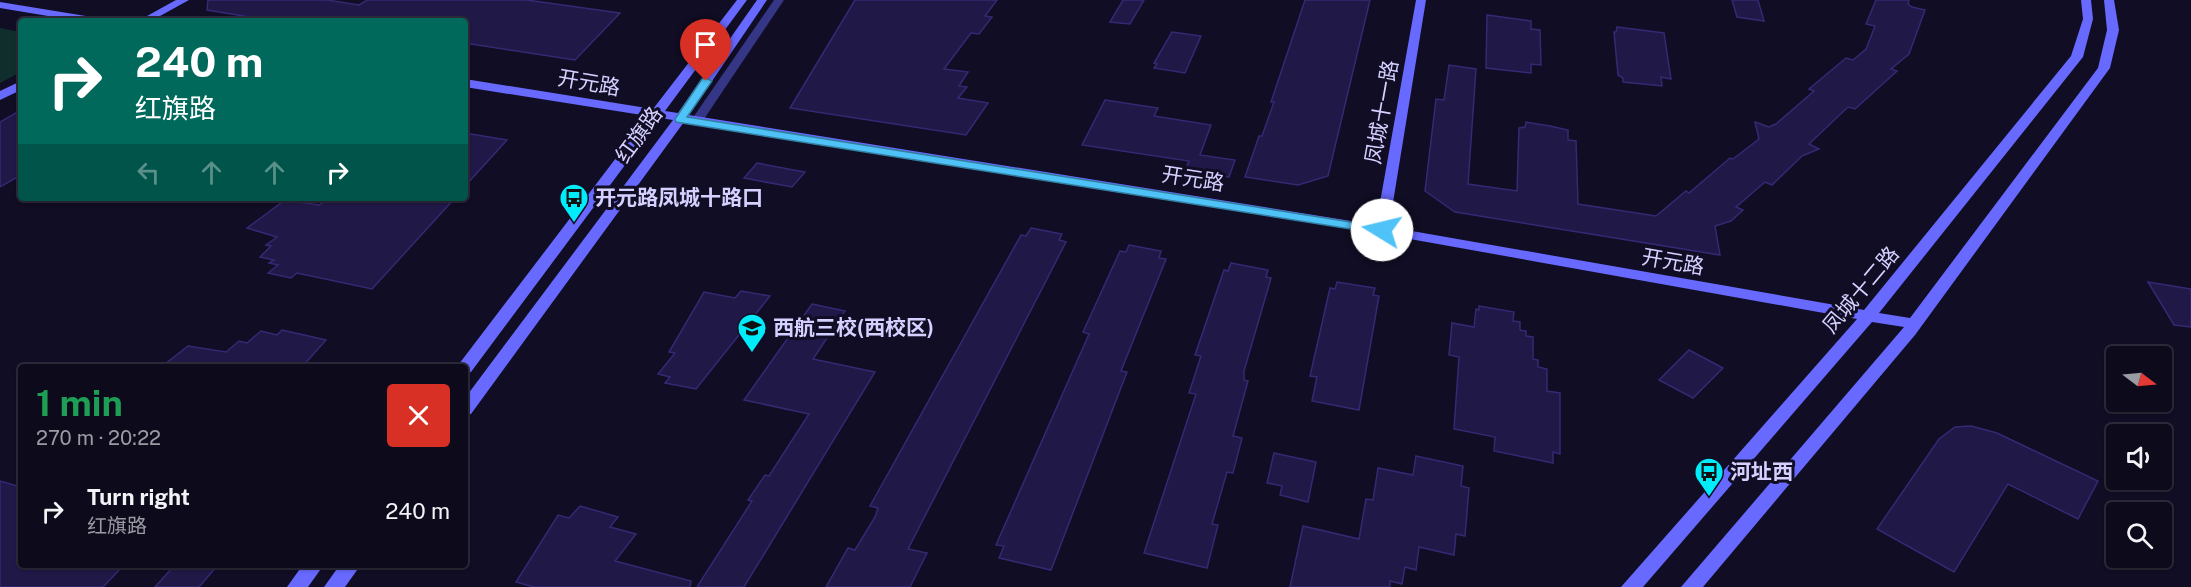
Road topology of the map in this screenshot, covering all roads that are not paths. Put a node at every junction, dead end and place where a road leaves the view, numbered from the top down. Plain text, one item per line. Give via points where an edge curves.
1 (184, 0) edge
2 (742, 0) edge
3 (762, 0) edge
4 (779, 0) edge
5 (1420, 0) edge
6 (2086, 0) edge
7 (2109, 0) edge
8 (0, 5) edge
9 (80, 18) edge
10 (149, 18) edge
11 (468, 84) edge
12 (18, 87) edge
13 (0, 96) edge
14 (657, 116) junction
15 (680, 119) junction
16 (696, 122) junction
17 (1382, 230) junction
18 (1867, 317) junction
19 (1914, 324) junction
20 (468, 364) edge
21 (468, 406) edge
22 (311, 568) edge
23 (348, 568) edge
24 (297, 587) edge
25 (334, 587) edge
26 (1631, 587) edge
27 (1690, 587) edge

1 - 10 street
2 - 14 street, 红旗路
3 - 15 street, 红旗路
4 - 16 street
5 - 17 street, 凤城十一路
6 - 18 street, 凤城十二路 via 2088,19 2077,57
7 - 19 street via 2113,30 2104,68
8 - 9 street
11 - 14 street, 开元路
12 - 13 street
14 - 15 street, 开元路
14 - 20 street, 红旗路
15 - 16 street, 开元路
15 - 21 street, 红旗路
16 - 17 street, 开元路
17 - 18 street, 开元路
18 - 19 street, 开元路
18 - 26 street, 凤城十二路
19 - 27 street
22 - 24 street
23 - 25 street

